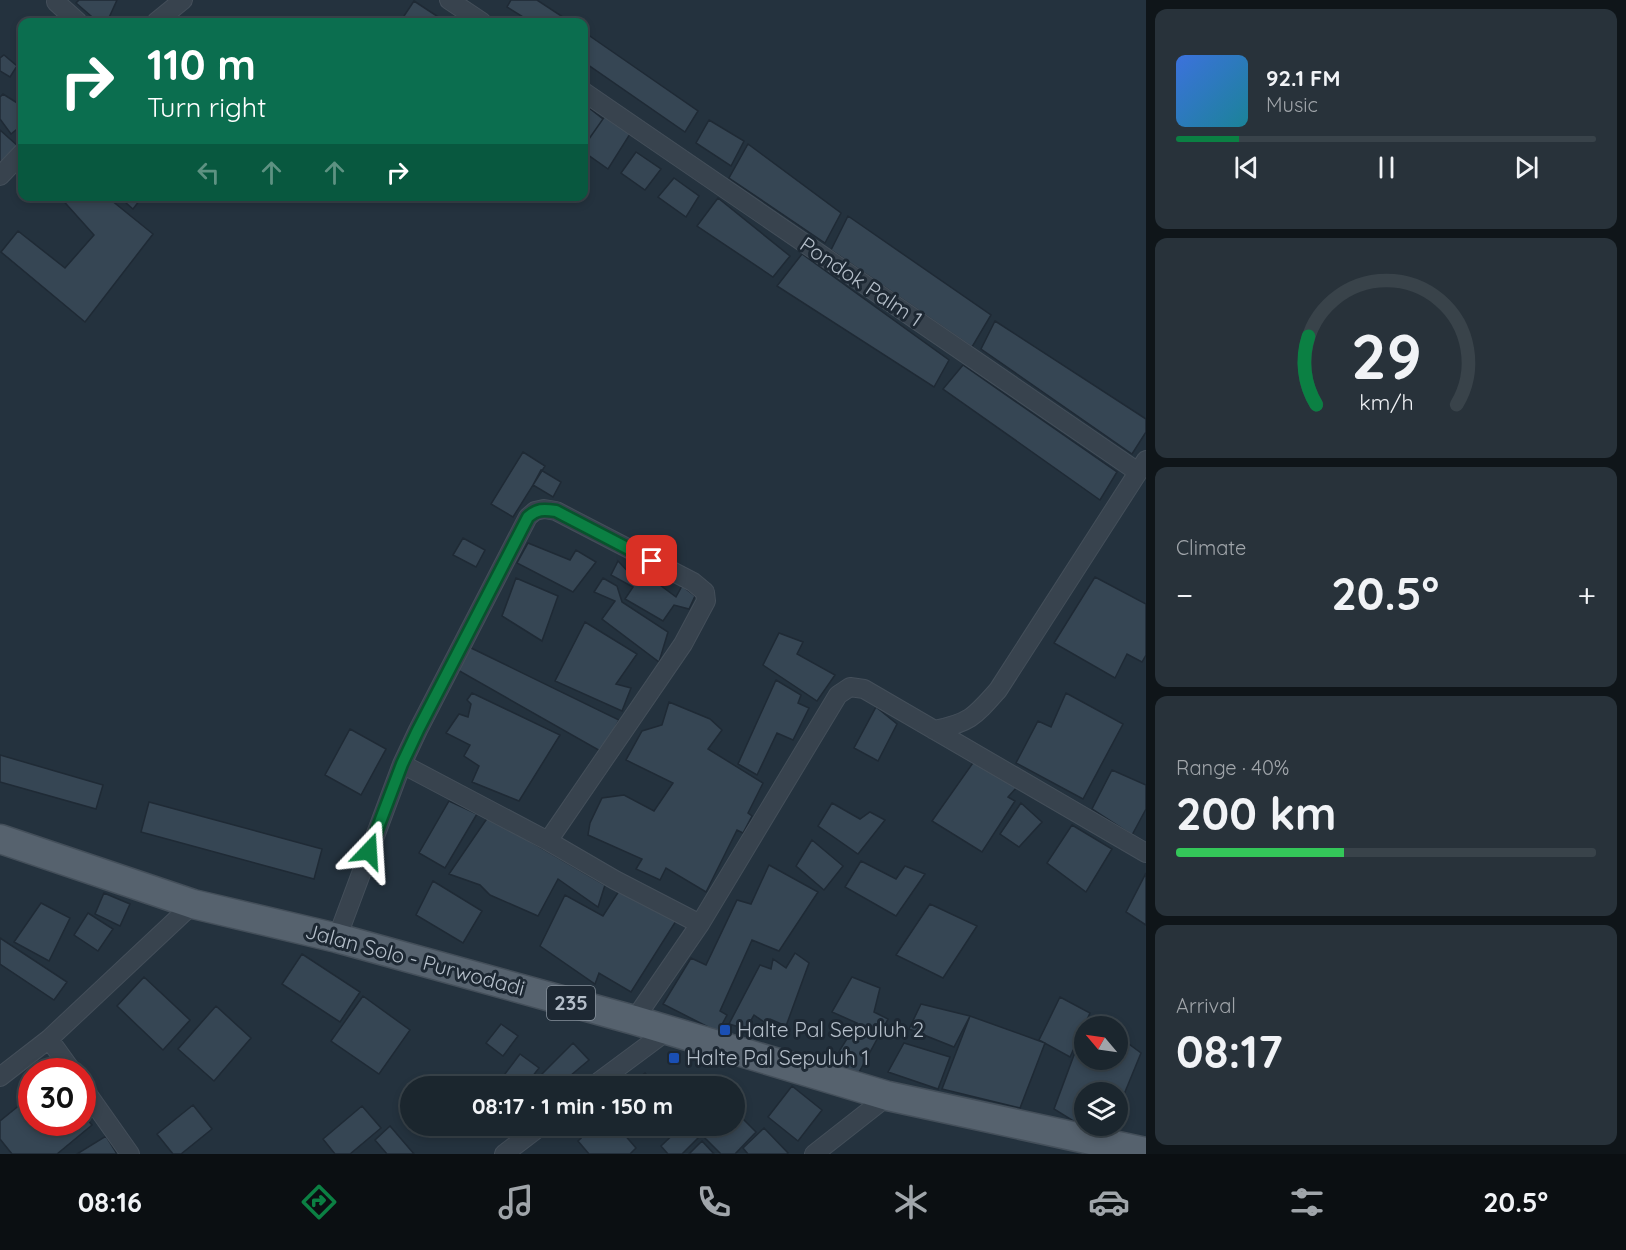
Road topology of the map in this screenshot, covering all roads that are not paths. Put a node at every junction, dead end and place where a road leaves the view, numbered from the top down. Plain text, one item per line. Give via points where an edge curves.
1 (183, 0) edge
2 (449, 0) edge
3 (56, 2) dead end
4 (74, 18) edge
5 (161, 18) edge
6 (476, 18) edge
7 (588, 95) edge
8 (18, 157) edge
9 (0, 176) edge
10 (1142, 466) edge
11 (934, 730) junction
12 (402, 764) junction
13 (0, 839) edge
14 (548, 841) junction
15 (1146, 853) edge
16 (194, 904) junction
17 (700, 924) junction
18 (337, 938) junction
19 (634, 1020) junction
20 (667, 1031) junction
21 (50, 1039) junction
22 (63, 1058) edge
23 (606, 1076) edge
24 (0, 1077) edge
25 (888, 1096) junction
26 (96, 1106) edge
27 (528, 1136) edge
28 (1146, 1152) edge
29 (130, 1154) edge
30 (504, 1154) edge
31 (814, 1154) edge

1 - 5 street
2 - 6 street
3 - 4 street
7 - 10 street, Pondok Palm 1
8 - 9 street
10 - 11 street via 998,690 975,716 959,725
11 - 15 street
11 - 17 street via 864,689 850,687 838,695
12 - 14 street
12 - 14 street via 528,517 535,511 556,511 693,582 705,592 706,601 683,644
12 - 18 street
13 - 16 main road, Jalan Solo - Purwodadi / 235
14 - 17 street
16 - 18 main road, Jalan Solo - Purwodadi / 235
16 - 21 street
17 - 19 street
18 - 19 main road, Jalan Solo - Purwodadi / 235
19 - 20 main road, Jalan Solo - Purwodadi / 235
20 - 23 street
20 - 25 main road, Jalan Solo - Purwodadi / 235
21 - 22 street
21 - 24 street
25 - 28 main road, Jalan Solo - Purwodadi / 235
25 - 31 street
26 - 29 street
27 - 30 street

